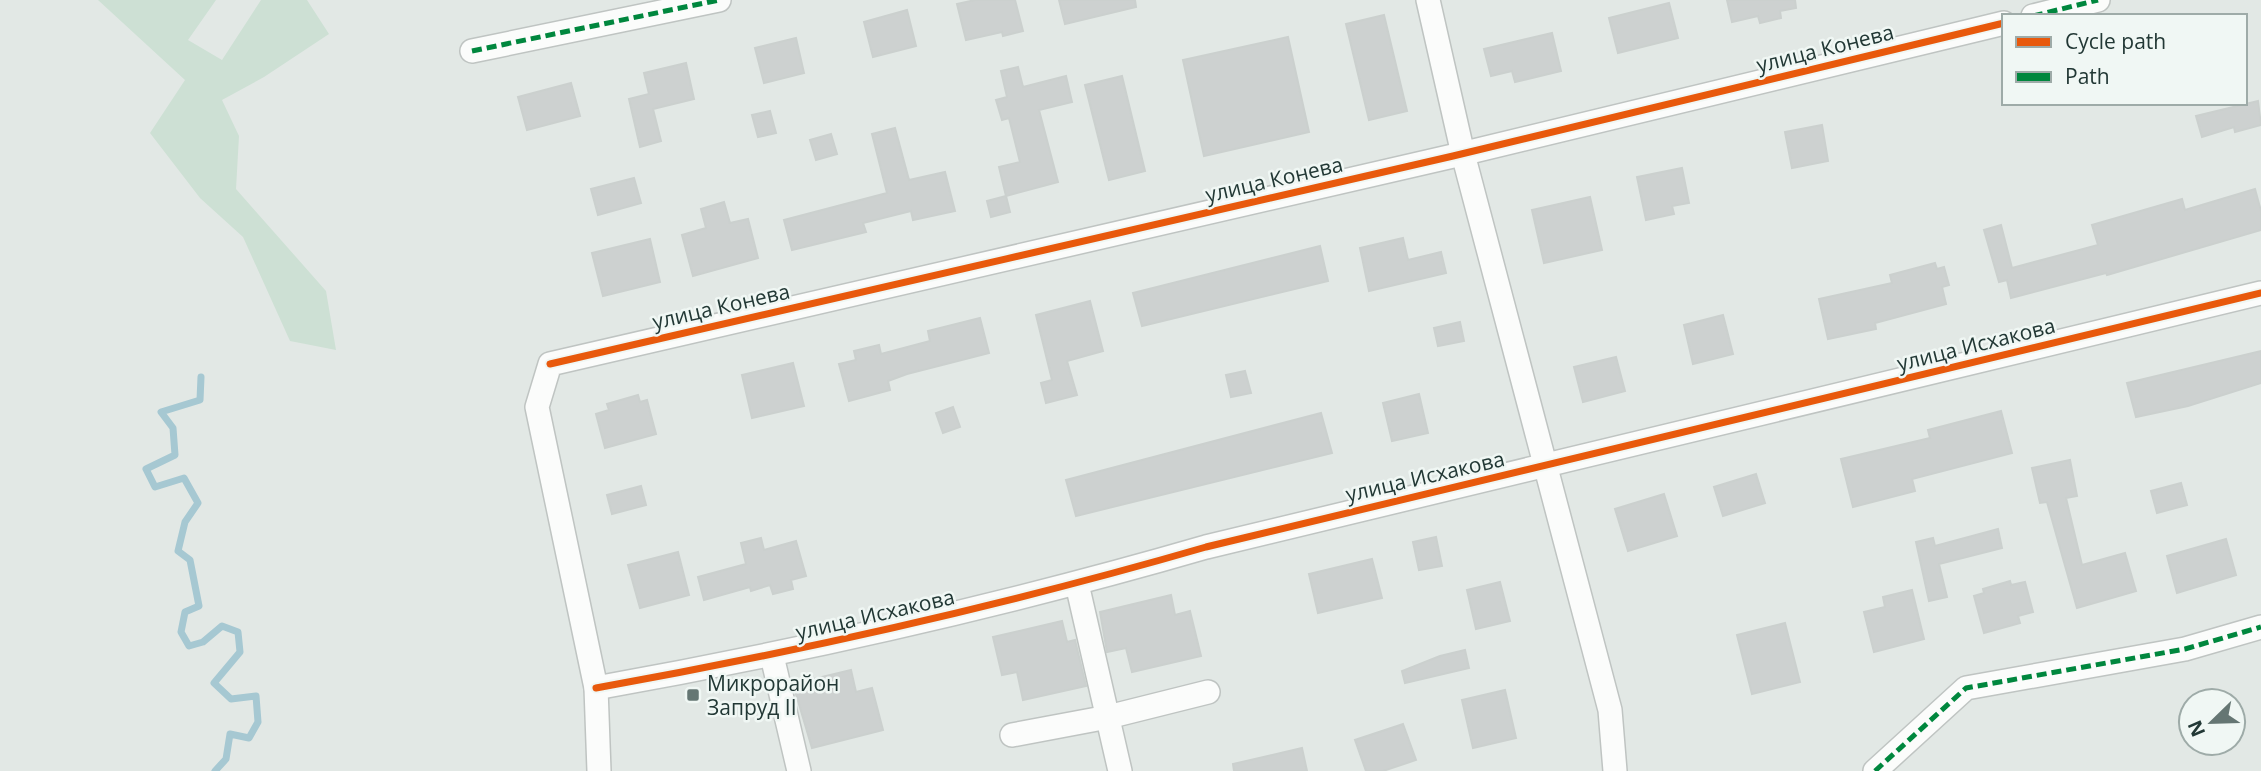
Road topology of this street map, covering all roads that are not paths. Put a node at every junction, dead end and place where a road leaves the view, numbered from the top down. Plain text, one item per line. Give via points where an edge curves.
1 (719, 0) edge
2 (1427, 0) edge
3 (2098, 0) edge
4 (2041, 14) edge
5 (2002, 23) edge
6 (472, 51) dead end
7 (1463, 154) junction
8 (2261, 293) edge
9 (1544, 466) junction
10 (1077, 584) junction
11 (2261, 628) edge
12 (772, 656) junction
13 (596, 688) junction
14 (1208, 692) dead end
15 (1108, 716) junction
16 (1012, 735) dead end
17 (599, 771) edge
18 (799, 771) edge
19 (1120, 771) edge
20 (1615, 771) edge
21 (1875, 771) edge

1 - 6 street
2 - 7 street
3 - 4 street
5 - 7 street, улица Конева
7 - 9 street
7 - 13 street, улица Конева via 550,364 537,407
8 - 9 street, улица Исхакова
9 - 10 street, улица Исхакова via 1206,547
9 - 20 street via 1610,710
10 - 12 street, улица Исхакова
10 - 15 street
11 - 21 street via 2185,649 1966,688
12 - 13 street, улица Исхакова
12 - 18 street
13 - 17 street
14 - 15 street
15 - 16 street
15 - 19 street

